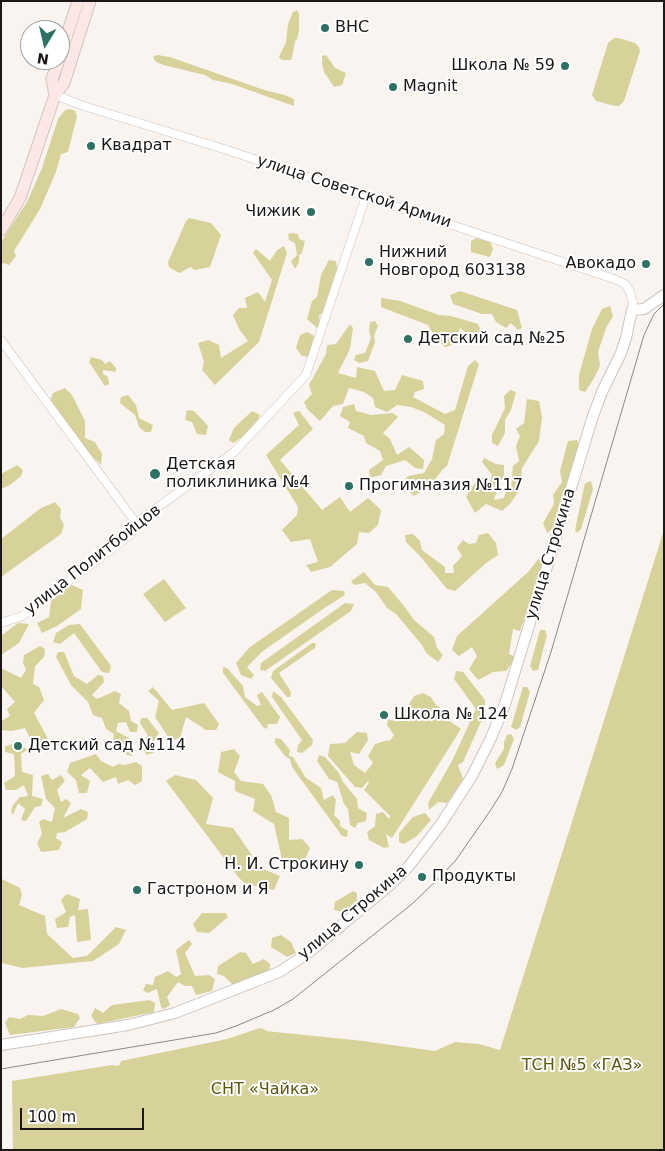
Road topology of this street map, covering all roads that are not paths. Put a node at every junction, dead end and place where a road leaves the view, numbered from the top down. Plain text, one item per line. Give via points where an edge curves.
1 (78, 1) edge
2 (90, 1) edge
3 (70, 25) edge
4 (55, 70) edge
5 (55, 95) junction
6 (366, 196) junction
7 (1, 230) edge
8 (664, 295) edge
9 (632, 310) junction
10 (1, 340) edge
11 (136, 523) junction
12 (1, 623) edge
13 (1, 1045) edge

1 - 3 main road
2 - 5 main road via 64,82
4 - 5 main road via 52,79
5 - 6 street, улица Советской Армии
5 - 7 main road via 20,198
6 - 9 street, улица Советской Армии via 617,280 629,290
6 - 11 street, улица Политбойцов via 306,375 234,452
8 - 9 street via 644,309
9 - 13 street, улица Строкина via 621,353 593,416 505,704 472,776 409,866 307,954 279,972 175,1013 128,1025
10 - 11 street
11 - 12 street, улица Политбойцов via 130,535 22,616

